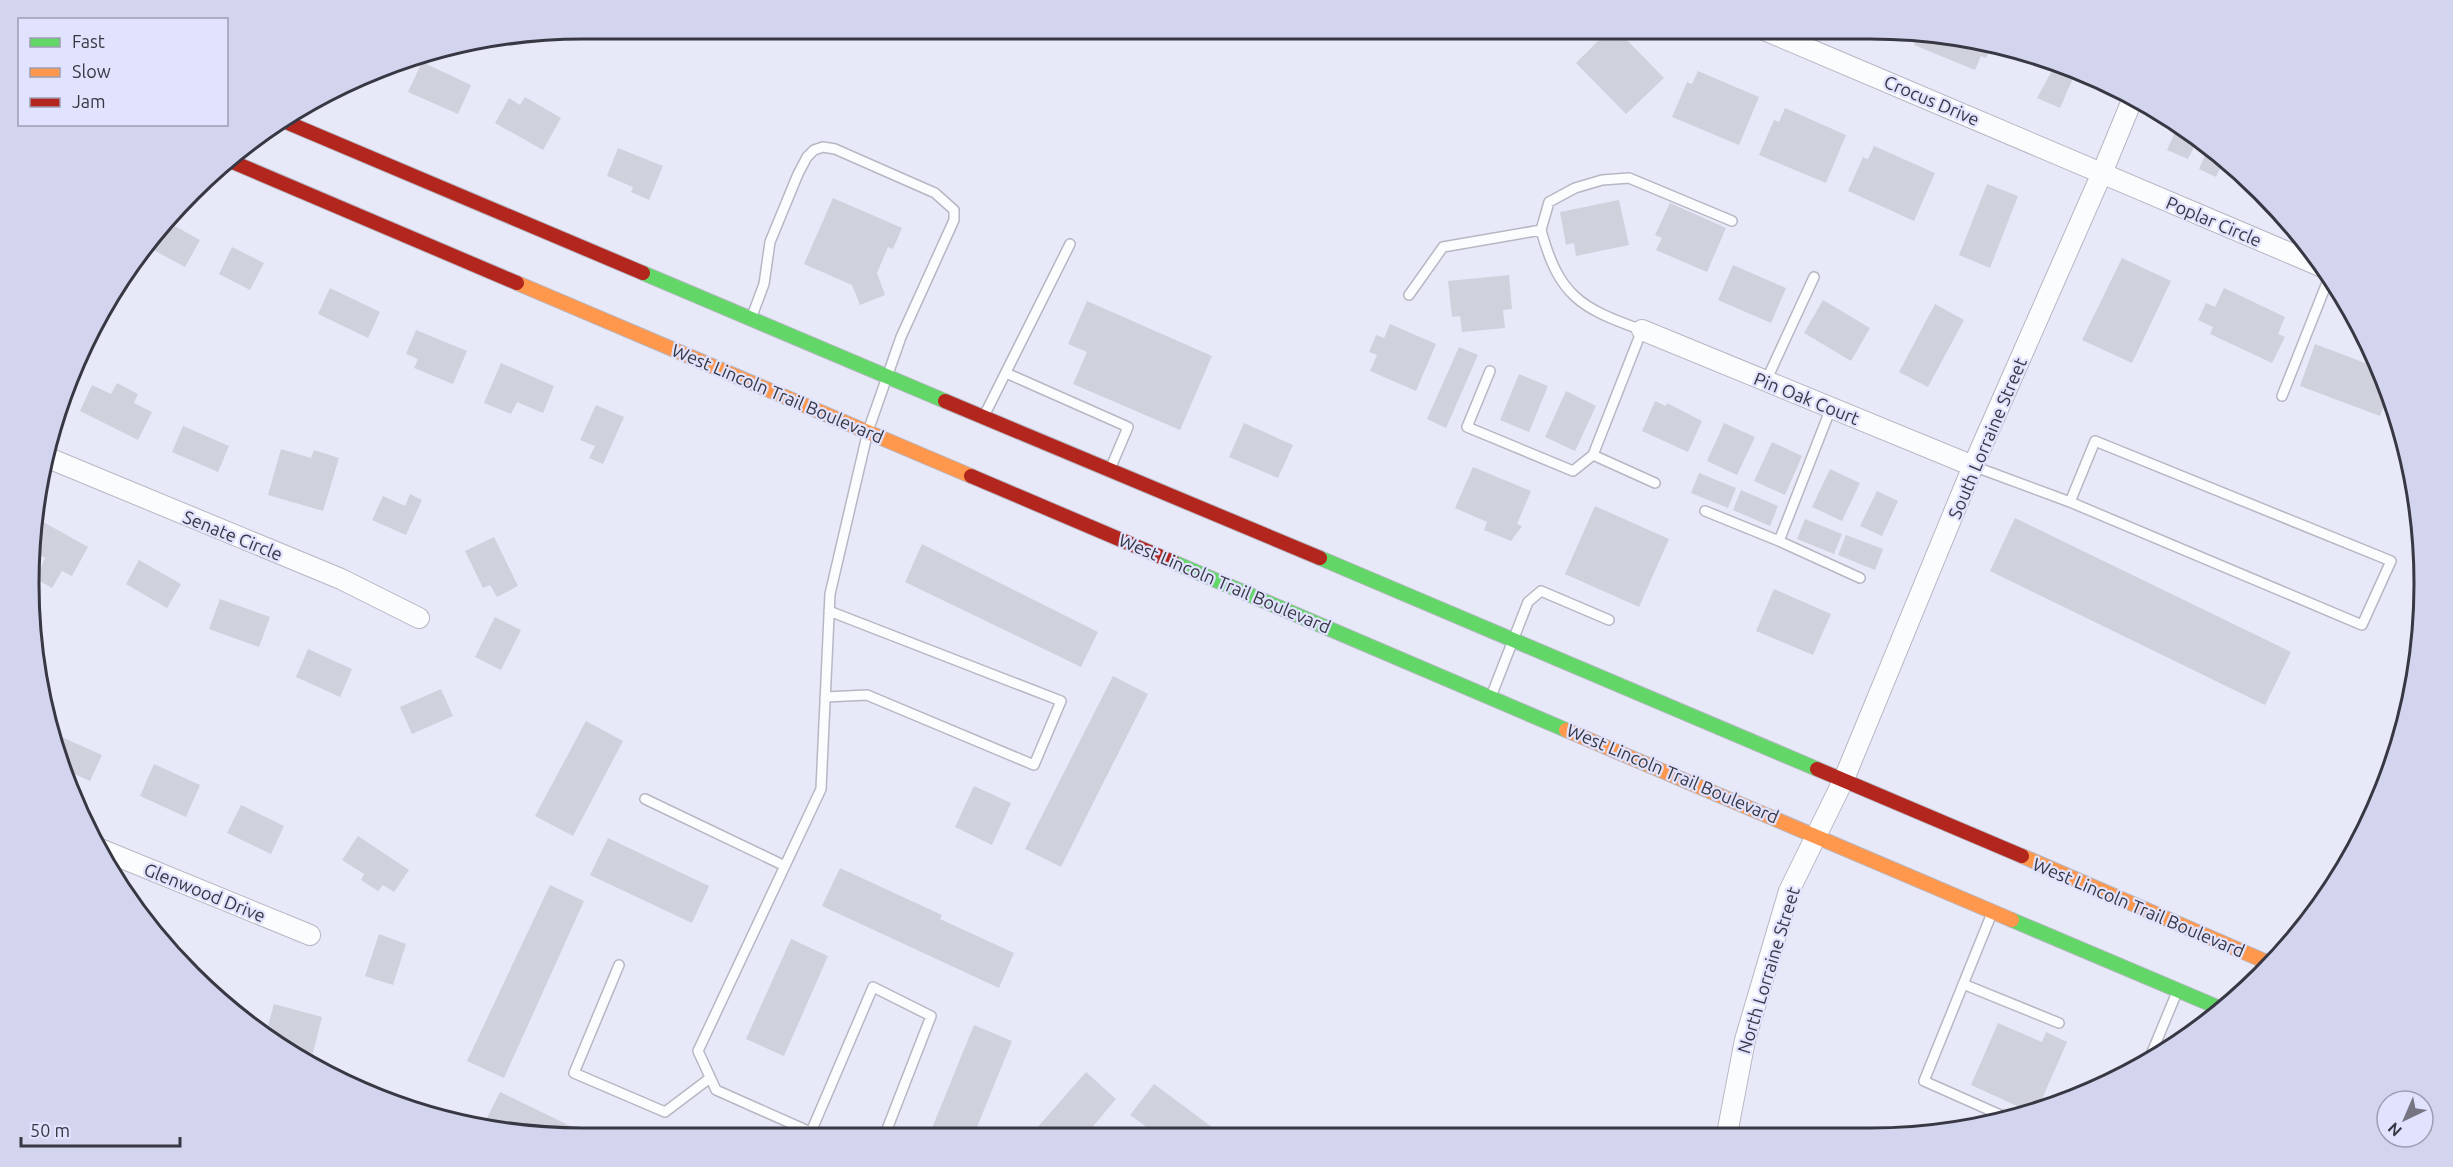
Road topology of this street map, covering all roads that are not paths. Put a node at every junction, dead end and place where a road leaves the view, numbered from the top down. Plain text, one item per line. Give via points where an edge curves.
1 (1788, 39) edge
2 (2130, 106) edge
3 (292, 124) edge
4 (237, 164) edge
5 (2102, 173) junction
6 (1732, 221) dead end
7 (1541, 230) junction
8 (1070, 244) dead end
9 (2307, 260) edge
10 (1814, 278) dead end
11 (2326, 287) edge
12 (1409, 295) dead end
13 (751, 320) junction
14 (1642, 330) junction
15 (1490, 371) dead end
16 (1006, 373) junction
17 (888, 376) junction
18 (1766, 381) junction
19 (2282, 396) dead end
20 (1831, 408) junction
21 (984, 416) junction
22 (868, 431) junction
23 (1593, 455) junction
24 (53, 460) edge
25 (1972, 466) junction
26 (1110, 469) junction
27 (1655, 483) dead end
28 (2070, 502) junction
29 (1705, 511) dead end
30 (1779, 541) junction
31 (1860, 578) dead end
32 (829, 611) junction
33 (419, 618) dead end
34 (1609, 620) dead end
35 (1514, 640) junction
36 (1491, 696) junction
37 (825, 697) junction
38 (1844, 779) junction
39 (645, 799) dead end
40 (1816, 835) junction
41 (111, 853) edge
42 (785, 866) junction
43 (1993, 911) junction
44 (310, 935) dead end
45 (2263, 960) edge
46 (619, 965) dead end
47 (1963, 984) junction
48 (2178, 990) junction
49 (2213, 1005) edge
50 (2059, 1023) dead end
51 (2155, 1047) edge
52 (710, 1078) junction
53 (1996, 1113) edge
54 (802, 1128) edge
55 (813, 1128) edge
56 (887, 1128) edge
57 (1728, 1128) edge

1 - 5 street, Crocus Drive
2 - 5 street, South Lorraine Street
3 - 13 main road, West Lincoln Trail Boulevard
4 - 22 main road, West Lincoln Trail Boulevard
5 - 9 street, Poplar Circle
5 - 25 street, South Lorraine Street
6 - 7 lane via 1629,178 1575,188 1549,202
7 - 12 lane via 1443,247
7 - 14 lane via 1547,255 1560,281 1578,302
8 - 16 lane
10 - 18 lane
11 - 19 lane
13 - 17 main road, West Lincoln Trail Boulevard
13 - 17 lane via 764,284 770,242 798,174 814,150 835,149 935,193 954,210 954,220
14 - 18 street, Pin Oak Court
14 - 23 lane
15 - 23 lane via 1467,427 1573,471
16 - 21 lane
16 - 26 lane via 1128,428
17 - 21 main road, West Lincoln Trail Boulevard
17 - 22 lane
18 - 20 street, Pin Oak Court
20 - 25 street, Pin Oak Court
20 - 30 lane
21 - 26 main road, West Lincoln Trail Boulevard
22 - 32 lane
22 - 36 main road, West Lincoln Trail Boulevard
23 - 27 lane
24 - 33 street, Senate Circle via 341,579
25 - 28 lane
25 - 38 street, South Lorraine Street
26 - 35 main road, West Lincoln Trail Boulevard
28 - 28 lane via 2362,625 2391,561 2095,441
29 - 30 lane
30 - 31 lane
32 - 37 lane
32 - 37 lane via 1061,701 1034,765 867,695
34 - 35 lane via 1541,591 1528,602
35 - 36 lane
35 - 38 main road, West Lincoln Trail Boulevard
36 - 40 main road, West Lincoln Trail Boulevard
37 - 42 lane via 821,789
38 - 40 street, North Lorraine Street
38 - 45 main road, West Lincoln Trail Boulevard
39 - 42 lane
40 - 43 main road, West Lincoln Trail Boulevard
40 - 57 street, North Lorraine Street via 1789,891 1761,979
41 - 44 street, Glenwood Drive
42 - 52 lane via 698,1051
43 - 47 lane
43 - 48 main road, West Lincoln Trail Boulevard
46 - 52 lane via 574,1073 665,1112
47 - 50 lane
47 - 53 lane via 1924,1081
48 - 49 main road, West Lincoln Trail Boulevard
48 - 51 lane
52 - 54 lane via 716,1090
55 - 56 lane via 873,987 931,1016

